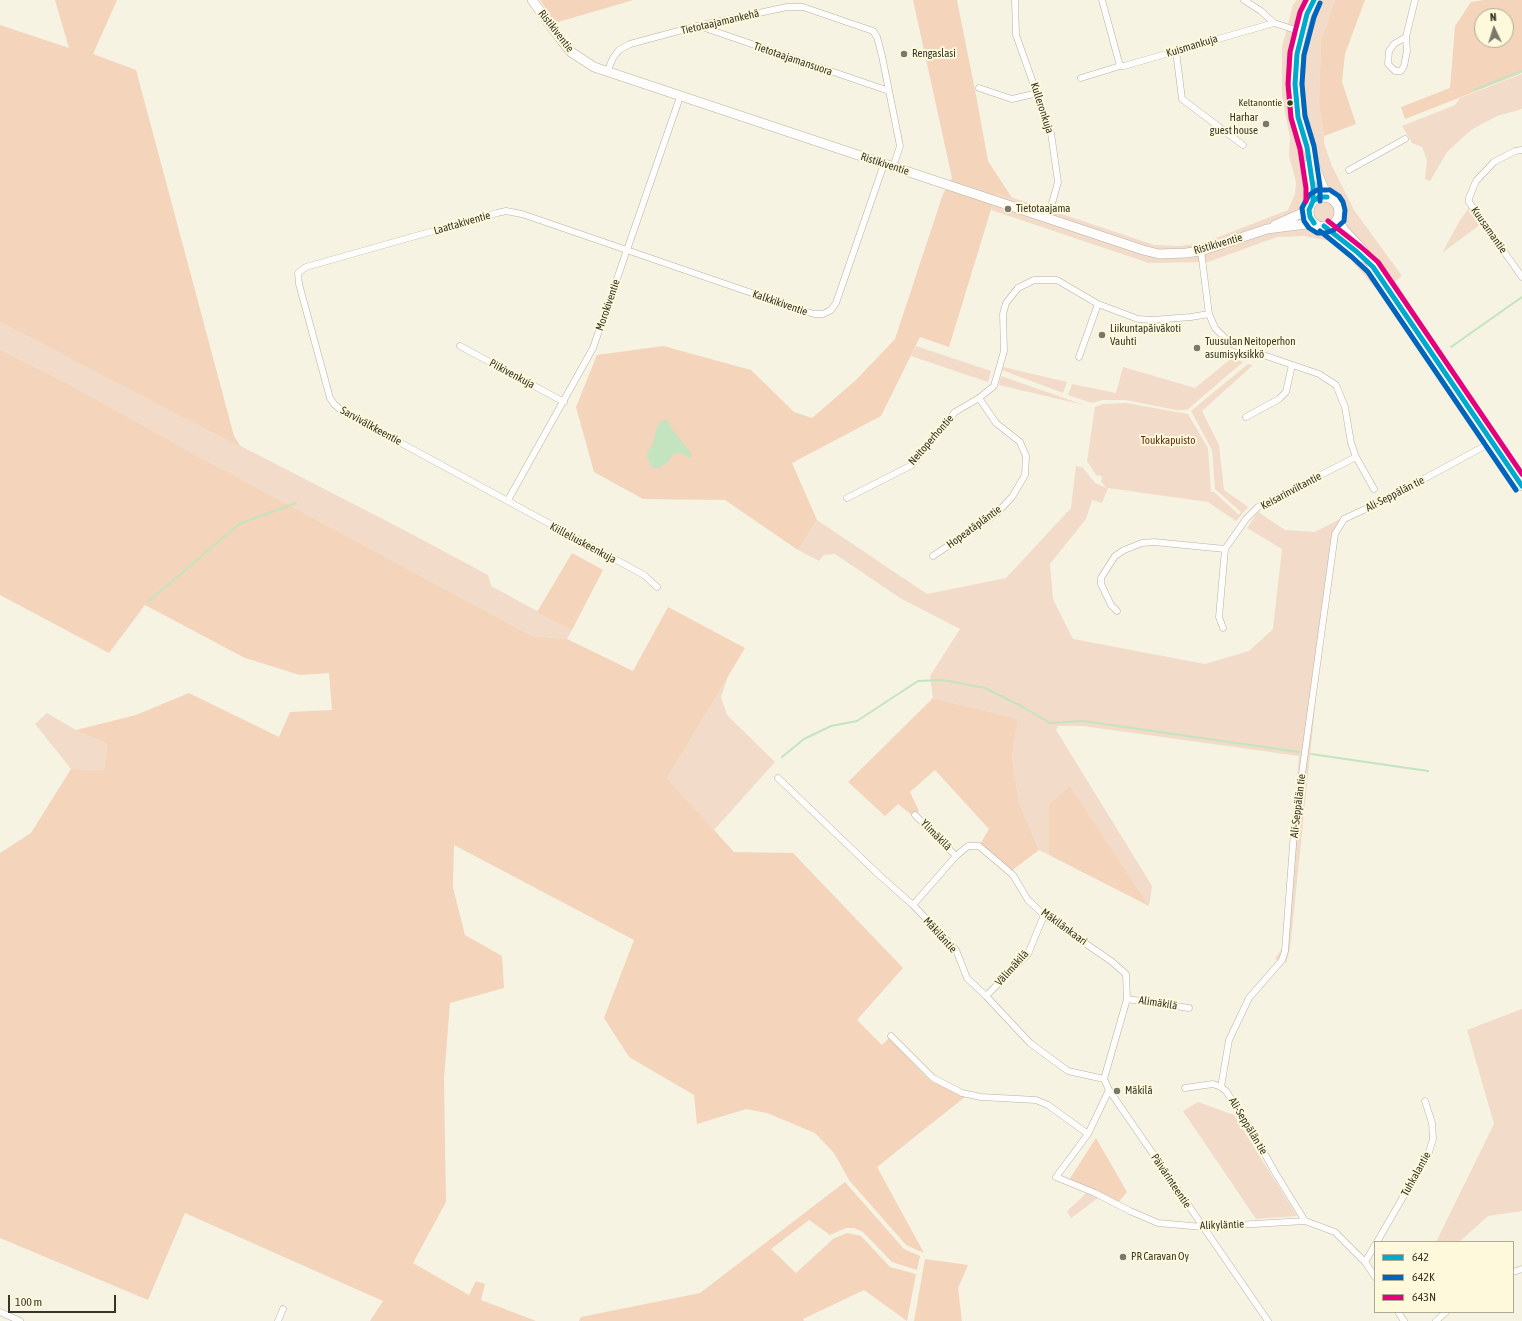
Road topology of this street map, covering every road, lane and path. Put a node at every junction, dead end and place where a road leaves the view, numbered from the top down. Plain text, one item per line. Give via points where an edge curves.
1 (532, 0) edge
2 (1016, 0) edge
3 (1102, 0) edge
4 (1244, 0) edge
5 (1314, 0) edge
6 (1415, 0) edge
7 (1274, 23) junction
8 (698, 26) junction
9 (1302, 32) junction
10 (1406, 37) junction
11 (1176, 51) junction
12 (1120, 66) junction
13 (607, 72) junction
14 (1081, 78) dead end
15 (979, 88) dead end
16 (889, 91) junction
17 (1038, 93) junction
18 (680, 97) junction
19 (1405, 139) dead end
20 (1243, 145) dead end
21 (1307, 147) junction
22 (1522, 150) edge
23 (884, 164) junction
24 (893, 167) junction
25 (1349, 170) dead end
26 (1327, 197) junction
27 (1313, 201) junction
28 (1309, 210) junction
29 (1048, 218) junction
30 (1337, 219) junction
31 (1314, 223) junction
32 (1324, 226) junction
33 (1267, 229) junction
34 (627, 250) junction
35 (1201, 251) junction
36 (1373, 267) junction
37 (298, 273) joint
38 (1522, 277) edge
39 (1098, 304) junction
40 (1209, 314) junction
41 (460, 346) dead end
42 (1079, 357) dead end
43 (1292, 365) junction
44 (979, 398) junction
45 (564, 402) junction
46 (1246, 416) dead end
47 (1492, 442) junction
48 (1356, 456) junction
49 (1522, 486) edge
50 (1374, 489) dead end
51 (847, 498) dead end
52 (508, 500) junction
53 (1225, 549) junction
54 (933, 556) dead end
55 (657, 587) dead end
56 (1117, 611) dead end
57 (1223, 628) dead end
58 (778, 778) dead end
59 (915, 815) dead end
60 (956, 856) junction
61 (912, 905) junction
62 (1044, 915) junction
63 (986, 996) junction
64 (1127, 999) junction
65 (1189, 1008) dead end
66 (891, 1036) dead end
67 (1104, 1079) junction
68 (1221, 1087) junction
69 (1185, 1088) dead end
70 (1109, 1090) junction
71 (1425, 1101) dead end
72 (1088, 1134) junction
73 (1305, 1221) junction
74 (1203, 1227) junction
75 (1378, 1241) edge
76 (1374, 1247) edge
77 (1365, 1262) junction
78 (1374, 1276) edge
79 (283, 1309) dead end
80 (0, 1312) edge
81 (1445, 1313) edge
82 (20, 1321) edge
83 (278, 1321) edge
84 (1268, 1321) edge
85 (1436, 1321) edge

1 - 13 street, Ristikiventie via 571,52
2 - 17 street, Kulleronkuja via 1016,35
3 - 12 street
4 - 7 street
5 - 9 street
6 - 10 street
7 - 9 street
7 - 11 street, Kuismankuja
8 - 13 street, Tietotaajamankehä via 630,44 619,50
8 - 16 street, Tietotaajamansuora
8 - 16 street, Tietotaajamankehä via 787,7 803,6 873,31 877,37
9 - 21 street via 1297,54 1295,84 1298,117
10 - 10 street via 1394,44 1389,51 1388,64 1394,72 1401,71 1404,66
11 - 12 street, Kuismankuja
11 - 20 street via 1182,99
12 - 14 street, Kuismankuja
13 - 18 street, Ristikiventie
15 - 17 street via 1012,99
16 - 24 street, Tietotaajamankehä via 900,146
17 - 29 street, Kulleronkuja via 1051,133 1058,182
18 - 23 street, Ristikiventie
18 - 34 street, Morokiventie
19 - 25 street
21 - 26 street
21 - 27 street
22 - 38 street, Kuusamantie via 1494,162 1476,181 1469,202
23 - 24 street, Ristikiventie
23 - 34 street, Kalkkikiventie via 836,303 831,310 823,314 809,312
24 - 29 street, Ristikiventie
26 - 27 street
26 - 30 street via 1337,206
27 - 28 street
28 - 31 street
28 - 33 street, Ristikiventie
29 - 35 street, Ristikiventie via 1159,254
30 - 32 street via 1332,224
30 - 36 street
31 - 32 street
31 - 33 street, Ristikiventie
32 - 36 street
33 - 35 street, Ristikiventie
34 - 37 street, Laattakiventie via 522,214 506,211 306,267
34 - 45 street, Morokiventie via 593,348
35 - 40 street
36 - 47 street
37 - 52 street, Sarvivälkkeentie via 330,398 334,404
39 - 40 street, Neitoperhontie via 1138,319
39 - 42 street
39 - 44 street, Neitoperhontie via 1057,280 1034,280 1018,288 1006,304 1003,314 1004,351 994,386
40 - 43 street via 1215,328 1232,344
41 - 45 street, Piikivenkuja
43 - 46 street via 1286,392 1279,399
43 - 48 street via 1320,374 1336,385 1345,407 1351,443
44 - 51 street, Neitoperhontie via 955,412 912,465
44 - 54 street, Hopeatäpläntie via 996,423 1020,442 1026,456 1025,476 1012,497 997,513
45 - 52 street, Morokiventie
47 - 49 street
47 - 68 street, Ali-Seppälän tie via 1385,500 1344,519 1335,534 1294,832 1286,951 1282,960 1249,998 1229,1040
48 - 50 street
48 - 53 street, Keisarinviitantie via 1258,507 1246,519
52 - 55 street, Kiilleliuskeenkuja via 644,575
53 - 56 street via 1154,542 1142,543 1124,550 1115,556 1100,584
53 - 57 street, Keisarinviitantie via 1219,617
58 - 61 street, Mäkiläntie
59 - 60 street, Ylimäkilä
60 - 61 street, Mäkilänkaari
60 - 62 street, Mäkilänkaari via 968,846 979,846 1013,875 1028,900
61 - 63 street, Mäkiläntie via 956,950 967,978
62 - 63 street, Välimäkilä via 1028,954
62 - 64 street, Mäkilänkaari via 1111,960 1126,974
63 - 67 street, Mäkiläntie via 1030,1043 1068,1071
64 - 65 street, Alimäkilä
64 - 67 street, Mäkilänkaari
66 - 72 street via 933,1078 962,1093 981,1097 1036,1100 1048,1105
67 - 70 street, Päivärinteentie
68 - 69 street via 1213,1084
68 - 73 street, Ali-Seppälän tie via 1249,1126
70 - 72 street
70 - 74 street, Päivärinteentie
71 - 75 street, Tuhkalantie via 1432,1123 1433,1139 1429,1152
72 - 74 street, Alikyläntie via 1056,1178 1095,1193 1158,1223
73 - 74 street, Alikyläntie
73 - 77 street, Alikyläntie via 1335,1232
74 - 84 street, Päivärinteentie
76 - 77 street
77 - 78 street, Alikyläntie
79 - 83 street
80 - 82 street
81 - 85 street

